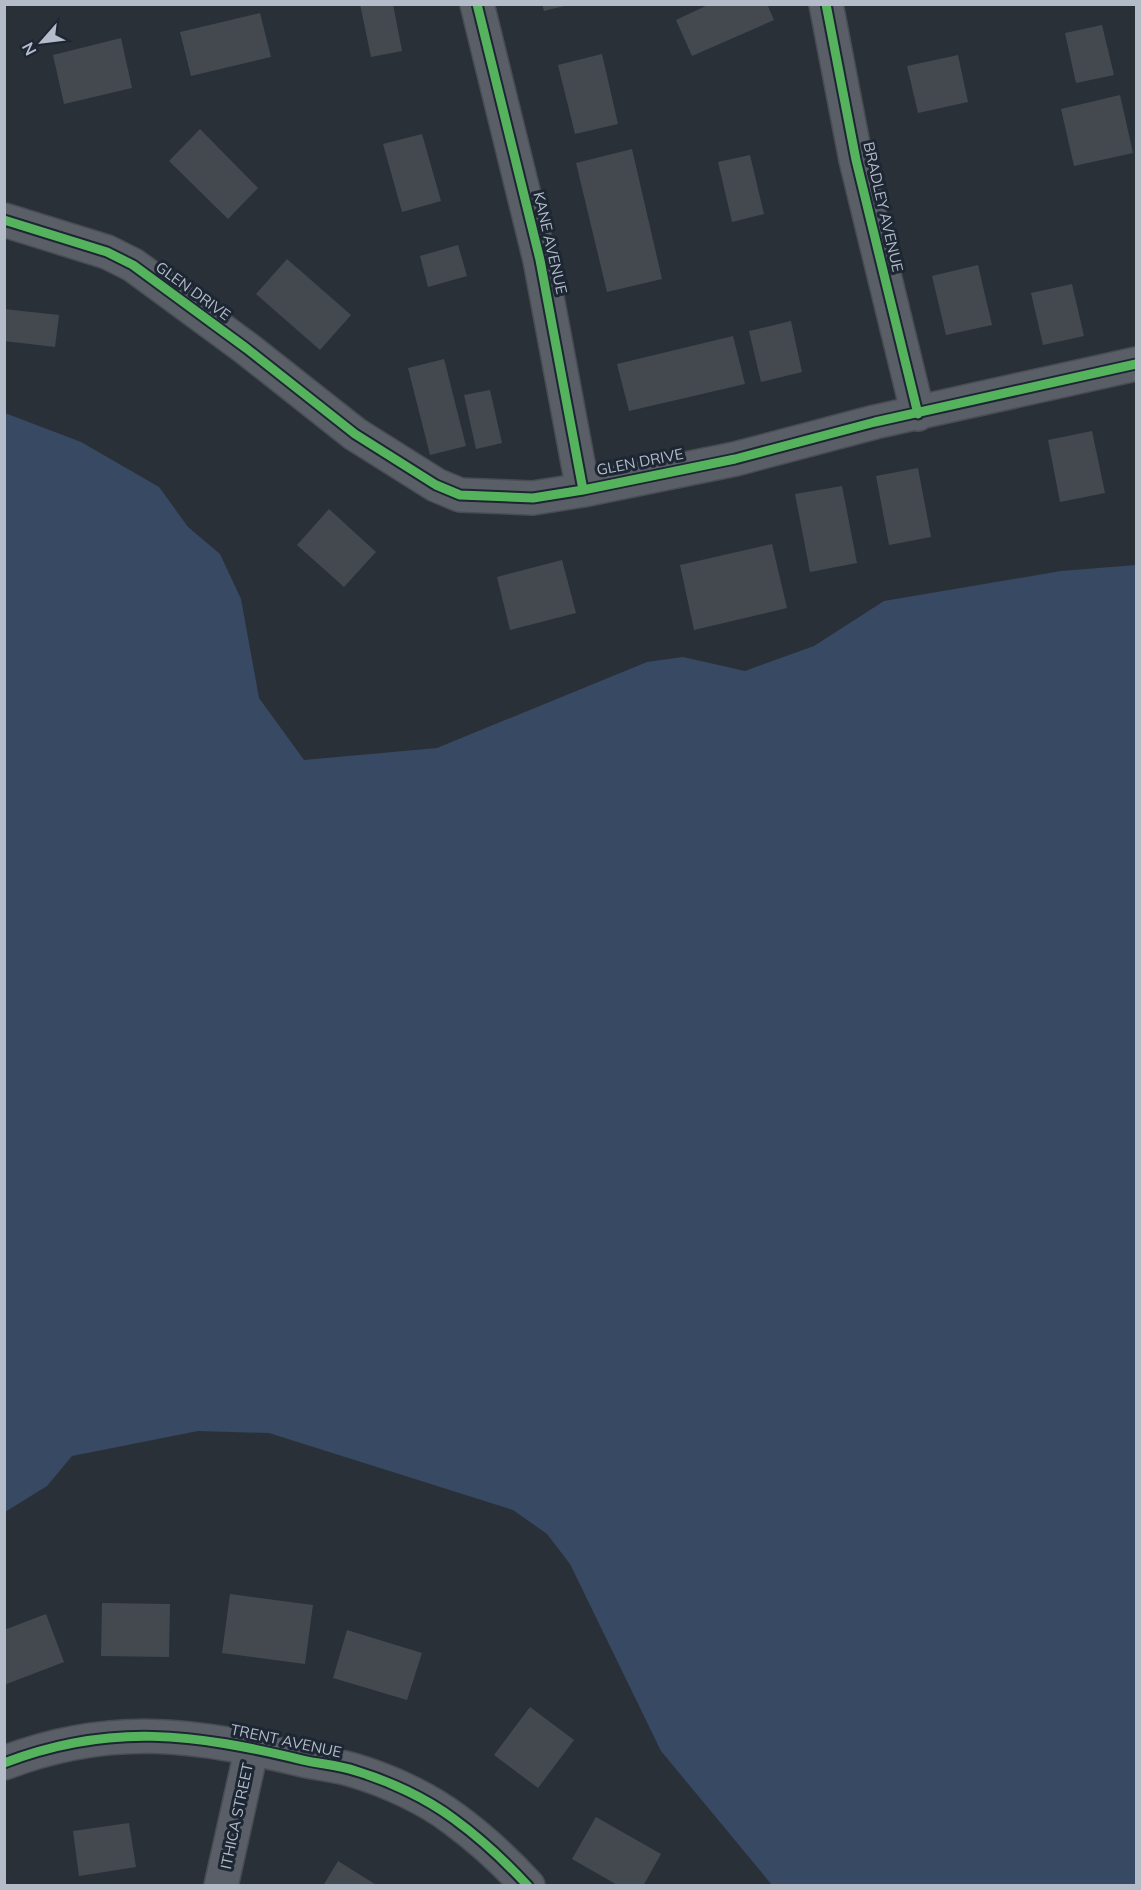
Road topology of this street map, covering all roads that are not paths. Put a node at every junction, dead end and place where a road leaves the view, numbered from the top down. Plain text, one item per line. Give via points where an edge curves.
1 (477, 4) edge
2 (826, 4) edge
3 (4, 220) edge
4 (1137, 364) edge
5 (918, 414) junction
6 (583, 490) junction
7 (252, 1747) junction
8 (4, 1763) edge
9 (221, 1886) edge
10 (528, 1886) edge

1 - 6 street, KANE AVENUE via 540,260
2 - 5 street, BRADLEY AVENUE via 856,160
3 - 6 street, GLEN DRIVE via 107,252 133,265 355,434 436,485 460,495 510,499
4 - 5 street, GLEN DRIVE
5 - 6 street, GLEN DRIVE via 735,459
7 - 8 street, TRENT AVENUE via 198,1738 124,1736 53,1747
7 - 9 street, ITHICA STREET
7 - 10 street, TRENT AVENUE via 356,1771 408,1793 453,1818 503,1859

